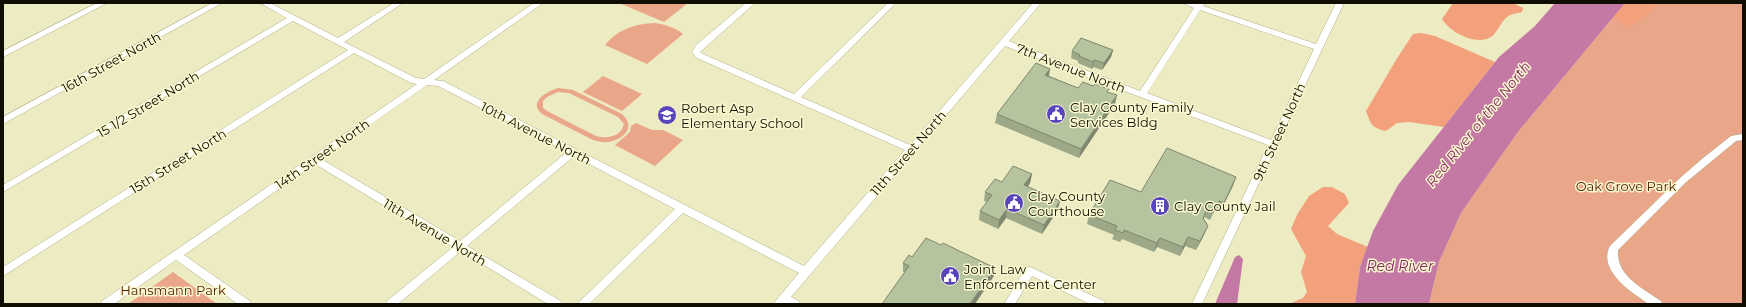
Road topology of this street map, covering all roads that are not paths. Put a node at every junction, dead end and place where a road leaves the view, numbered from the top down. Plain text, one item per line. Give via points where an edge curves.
1 (103, 3) edge
2 (218, 3) edge
3 (264, 3) edge
4 (400, 3) edge
5 (538, 3) edge
6 (738, 3) edge
7 (892, 3) edge
8 (1037, 3) edge
9 (1186, 3) edge
10 (1340, 3) edge
11 (749, 5) edge
12 (1199, 5) edge
13 (293, 18) junction
14 (338, 42) junction
15 (1003, 42) junction
16 (1319, 48) junction
17 (353, 50) junction
18 (3, 54) edge
19 (426, 82) junction
20 (1142, 95) junction
21 (795, 98) junction
22 (3, 121) edge
23 (1743, 137) edge
24 (1273, 144) junction
25 (912, 149) junction
26 (573, 152) junction
27 (314, 159) junction
28 (3, 189) edge
29 (682, 208) junction
30 (460, 246) junction
31 (176, 254) junction
32 (3, 272) edge
33 (806, 272) junction
34 (781, 301) edge
35 (106, 304) edge
36 (246, 304) edge
37 (391, 304) edge
38 (557, 304) edge
39 (582, 304) edge
40 (795, 304) edge
41 (1009, 304) edge
42 (1100, 304) edge
43 (1197, 304) edge
44 (1657, 304) edge

1 - 18 street
2 - 22 street, 16th Street North
3 - 13 street, 10th Avenue North
4 - 14 street
5 - 19 street, 14th Street North
6 - 11 street
7 - 21 street
8 - 15 street, 11th Street North
9 - 12 street
10 - 16 street, 9th Street North
11 - 21 street via 696,52
12 - 16 street
12 - 20 street
13 - 14 street, 10th Avenue North
13 - 28 street, 15 1/2 Street North
14 - 17 street, 10th Avenue North
15 - 20 street, 7th Avenue North
15 - 25 street, 11th Street North
16 - 24 street, 9th Street North
17 - 19 street, 10th Avenue North via 414,81
17 - 32 street, 15th Street North
19 - 26 street, 10th Avenue North via 440,83
19 - 27 street, 14th Street North
20 - 24 street, 7th Avenue North
21 - 25 street
23 - 44 street via 1734,138 1705,160 1613,249 1613,267 1620,277
24 - 43 street, 9th Street North
25 - 33 street, 11th Street North
26 - 29 street, 10th Avenue North
26 - 30 street
27 - 30 street, 11th Avenue North
27 - 31 street, 14th Street North
29 - 33 street, 10th Avenue North
29 - 39 street
30 - 37 street
30 - 38 street, 11th Avenue North
31 - 35 street, 14th Street North
31 - 36 street
33 - 34 street, 11th Street North
34 - 40 street
41 - 42 street via 1030,271

